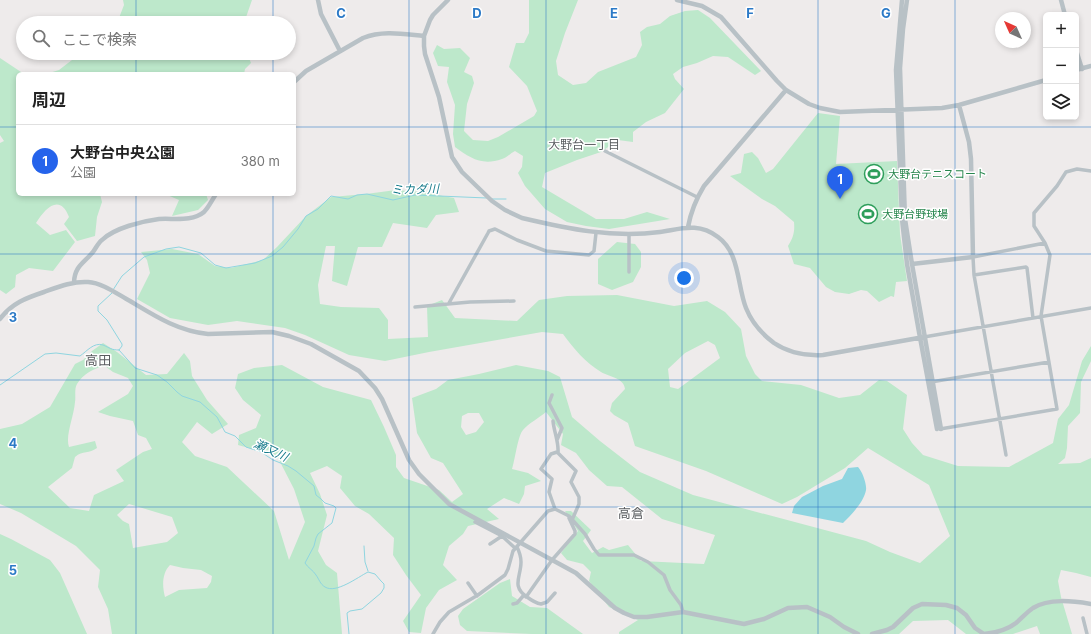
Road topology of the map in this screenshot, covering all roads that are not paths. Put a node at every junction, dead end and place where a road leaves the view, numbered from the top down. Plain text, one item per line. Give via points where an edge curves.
1 (318, 0) edge
2 (448, 0) edge
3 (677, 0) edge
4 (902, 0) edge
5 (906, 0) edge
6 (1061, 0) edge
7 (1064, 12) edge
8 (424, 36) junction
9 (340, 51) junction
10 (1079, 60) edge
11 (1091, 66) edge
12 (1082, 69) junction
13 (1079, 70) edge
14 (296, 80) edge
15 (1043, 81) edge
16 (786, 90) junction
17 (959, 105) junction
18 (899, 110) junction
19 (605, 151) dead end
20 (1091, 171) edge
21 (215, 196) edge
22 (697, 197) junction
23 (688, 227) junction
24 (596, 233) junction
25 (629, 234) junction
26 (1045, 243) junction
27 (973, 256) junction
28 (912, 264) junction
29 (630, 272) dead end
30 (974, 275) junction
31 (74, 282) junction
32 (514, 301) dead end
33 (449, 303) junction
34 (415, 307) dead end
35 (1091, 308) edge
36 (1041, 316) junction
37 (1033, 318) junction
38 (0, 319) edge
39 (983, 326) junction
40 (922, 337) junction
41 (1049, 362) junction
42 (991, 372) junction
43 (930, 383) junction
44 (552, 395) dead end
45 (999, 419) junction
46 (553, 421) dead end
47 (939, 429) joint
48 (557, 440) junction
49 (558, 453) junction
50 (1006, 455) dead end
51 (555, 509) junction
52 (571, 518) junction
53 (474, 522) dead end
54 (502, 536) junction
55 (490, 544) dead end
56 (517, 546) junction
57 (552, 560) junction
58 (468, 583) dead end
59 (555, 593) dead end
60 (477, 596) junction
61 (525, 596) junction
62 (513, 604) dead end
63 (1091, 604) edge
64 (683, 612) junction
65 (1083, 618) dead end
66 (433, 634) edge
67 (858, 634) edge
68 (872, 634) edge
69 (1087, 634) edge

1 - 9 street via 321,14
2 - 8 street via 433,15
3 - 16 street via 702,6 721,17
4 - 18 street via 896,70
5 - 18 street
6 - 7 street
8 - 9 street via 395,33 371,35
8 - 24 street via 425,54 439,98 451,152 462,172 492,202 512,214
9 - 14 street via 306,71
10 - 12 street
11 - 12 street
12 - 13 street
15 - 17 street
16 - 18 street via 809,104 840,112
16 - 22 street
17 - 18 street
17 - 27 street via 971,159
18 - 28 street via 905,219
18 - 40 street via 902,219 907,264
19 - 22 street
20 - 26 street via 1077,169 1066,172 1034,213 1034,226
21 - 31 street via 204,212 196,216 147,221 110,234 101,240 78,268
22 - 23 street via 690,213
23 - 25 street
23 - 40 street via 713,234 728,247 751,317 763,334 780,347 816,356
24 - 25 street
24 - 33 street via 594,251 589,255 546,251 495,229 491,230
25 - 29 street
26 - 27 street
26 - 36 street via 1050,254
27 - 28 street
27 - 30 street
28 - 40 street
30 - 37 street via 1027,267
30 - 39 street
31 - 38 street via 18,302
31 - 56 street via 90,282 103,286 178,327 208,334 272,332 311,344 350,365 375,388 409,460 433,489 450,504
32 - 33 street
33 - 34 street
35 - 36 street
36 - 37 street
36 - 41 street
37 - 39 street
39 - 40 street
39 - 42 street
40 - 43 street
41 - 42 street
41 - 45 street via 1057,408
42 - 43 street
42 - 45 street
43 - 47 street
44 - 48 street via 549,404 562,428
45 - 47 street
45 - 50 street
46 - 48 street
48 - 49 street
49 - 51 street via 551,454 541,469 552,479 549,492
49 - 52 street via 576,471 571,482 578,493 579,504
51 - 52 street
51 - 56 street via 548,511
52 - 57 street via 569,519 575,534
52 - 64 street via 599,555 634,555 659,570
53 - 54 street
54 - 55 street
54 - 56 street
56 - 57 street
56 - 60 street via 504,575
56 - 61 street via 522,562 519,589
57 - 61 street
57 - 64 street via 576,573 615,608 634,617
58 - 60 street
59 - 61 street via 544,604 537,604
60 - 66 street via 449,612
61 - 62 street
63 - 68 street via 1045,603 1034,608 1011,626 984,634 957,608 922,604 912,608 887,630
64 - 67 street via 744,624 764,619 788,608 807,607
65 - 69 street

